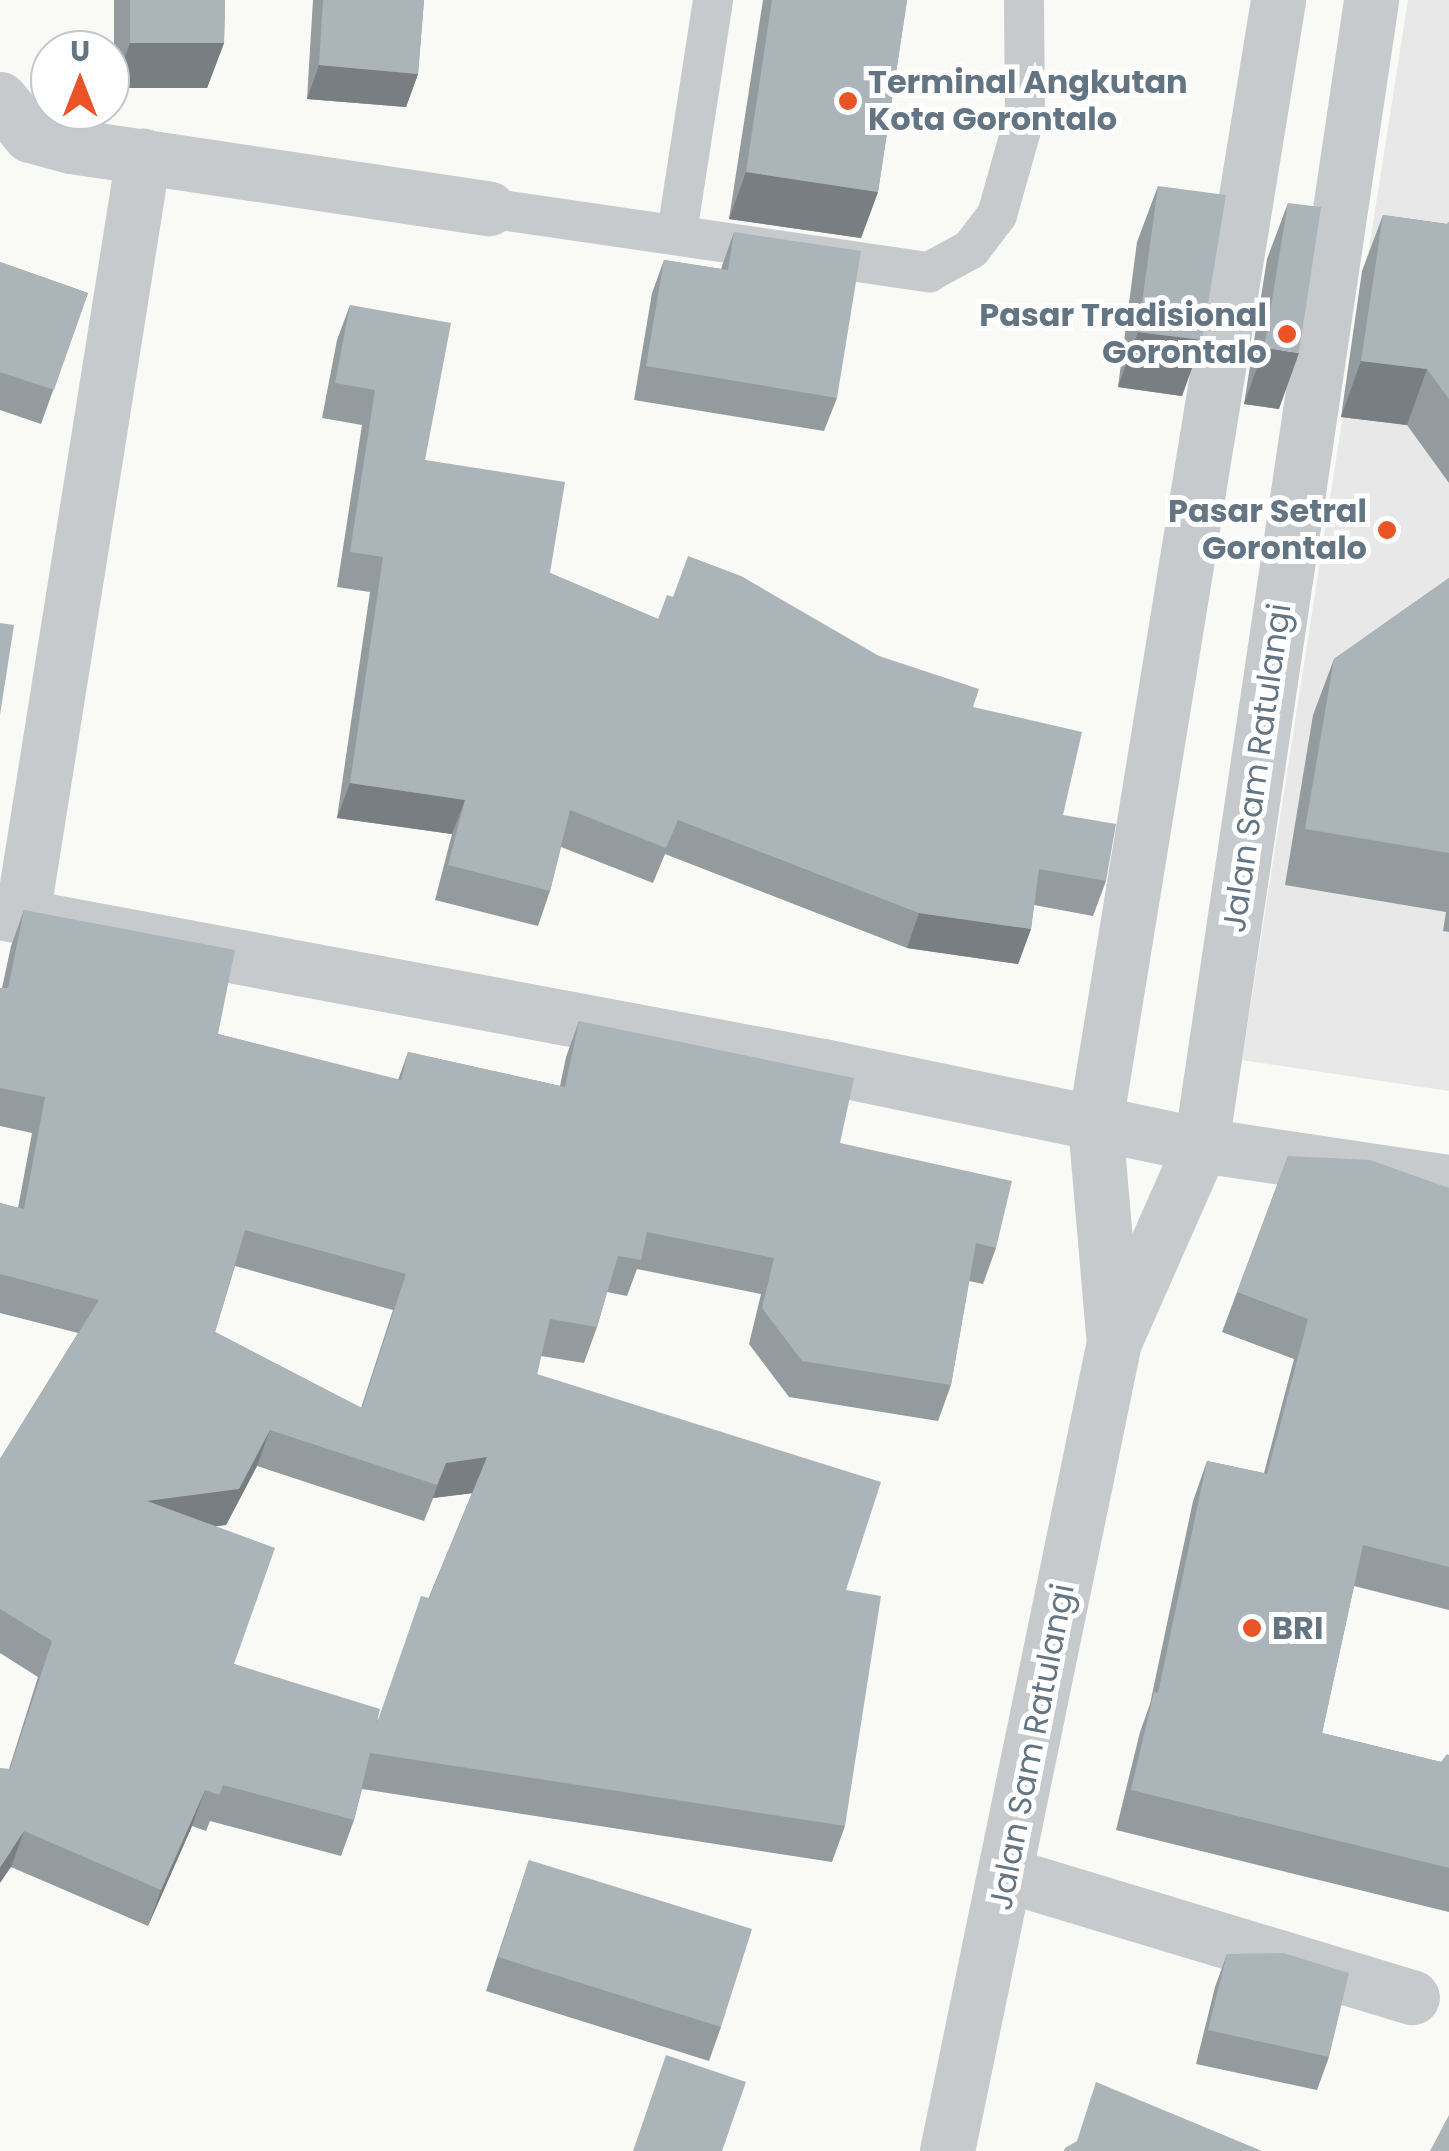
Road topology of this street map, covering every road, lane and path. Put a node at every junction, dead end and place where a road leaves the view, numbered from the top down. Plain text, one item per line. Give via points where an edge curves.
1 (713, 0) edge
2 (1024, 0) edge
3 (1278, 0) edge
4 (1371, 0) edge
5 (0, 99) edge
6 (144, 156) junction
7 (488, 208) joint
8 (677, 233) junction
9 (11, 914) edge
10 (1096, 1123) junction
11 (1201, 1145) junction
12 (1449, 1182) edge
13 (1114, 1342) junction
14 (1007, 1875) junction
15 (1412, 1997) dead end
16 (946, 2151) edge

1 - 8 lane
2 - 8 lane via 1025,116 997,215 971,249 929,272
3 - 10 street, Jalan Sam Ratulangi
4 - 11 street, Jalan Sam Ratulangi
5 - 6 street via 30,136
6 - 7 street
6 - 9 street
7 - 8 lane
9 - 10 street
10 - 11 street
10 - 13 street, Jalan Sam Ratulangi
11 - 12 street
11 - 13 street, Jalan Sam Ratulangi
13 - 14 street, Jalan Sam Ratulangi
14 - 15 street
14 - 16 street, Jalan Sam Ratulangi

